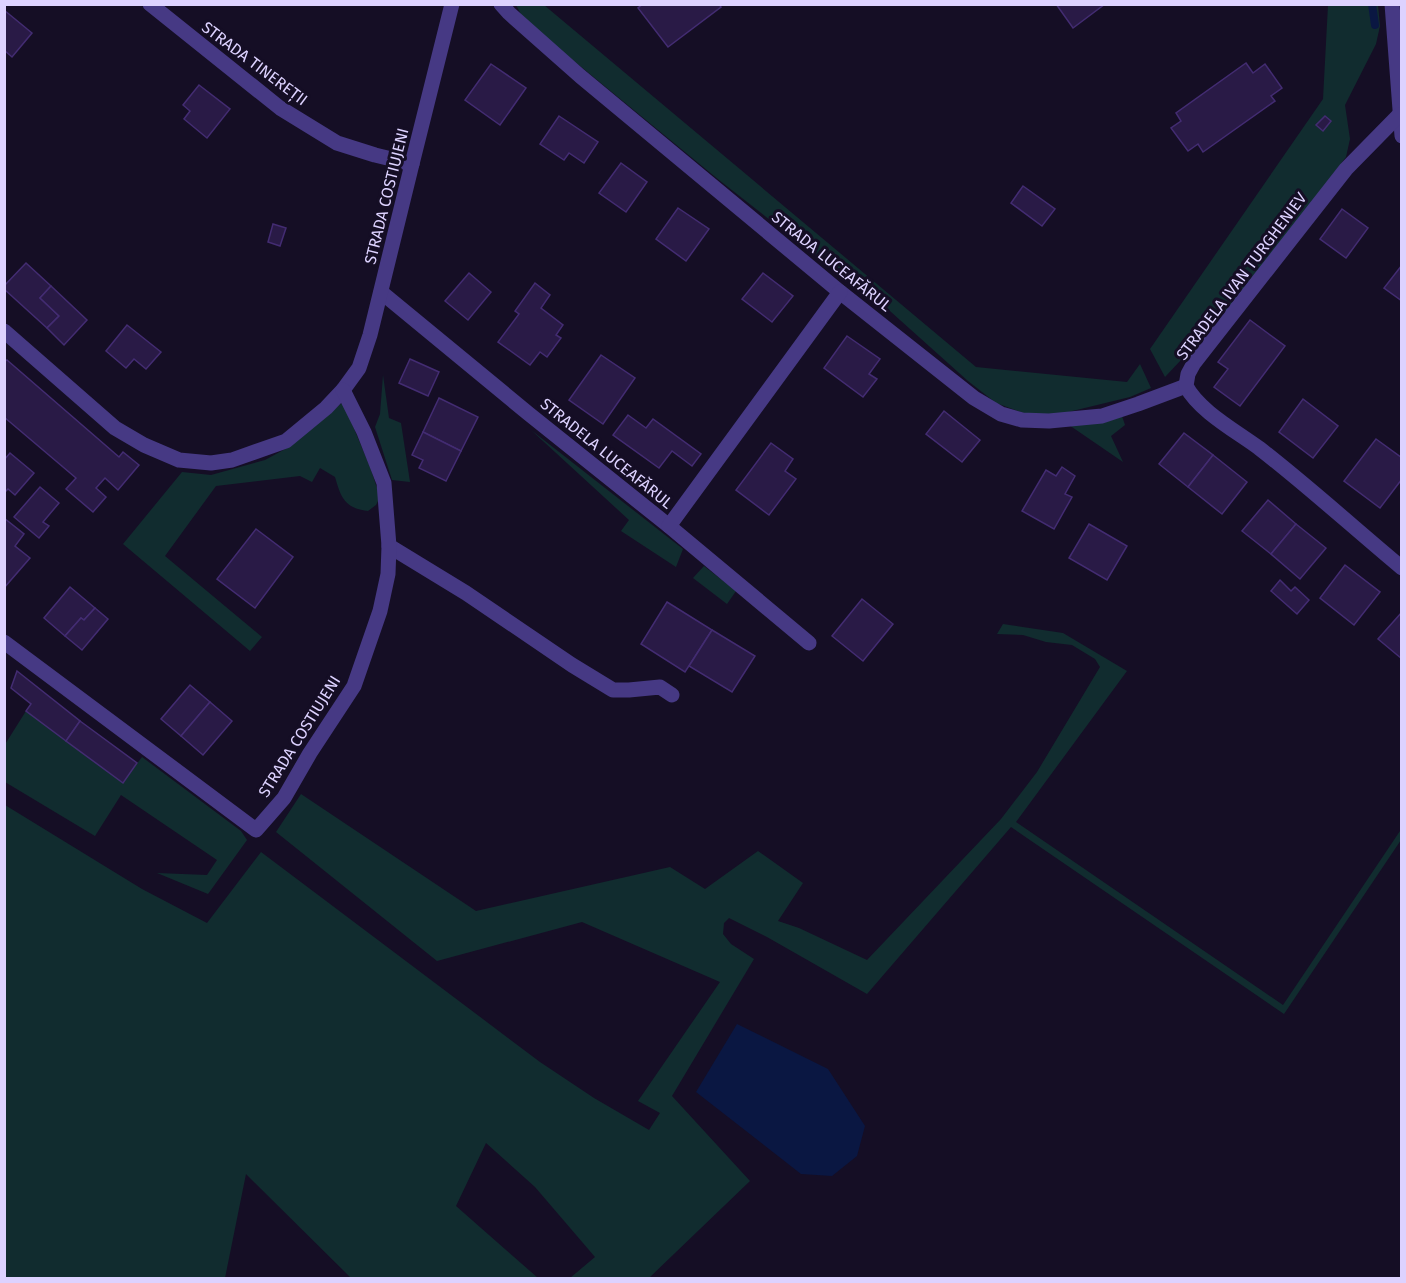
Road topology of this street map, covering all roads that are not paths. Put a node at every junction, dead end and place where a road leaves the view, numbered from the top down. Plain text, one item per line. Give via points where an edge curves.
1 (150, 4) edge
2 (452, 4) edge
3 (501, 4) edge
4 (1392, 4) edge
5 (1399, 115) junction
6 (1401, 136) edge
7 (411, 164) junction
8 (381, 292) junction
9 (840, 292) junction
10 (4, 331) edge
11 (1186, 386) junction
12 (343, 390) junction
13 (669, 526) junction
14 (389, 546) junction
15 (1401, 568) edge
16 (4, 642) edge
17 (809, 644) dead end
18 (672, 695) dead end

1 - 7 street, STRADA TINEREȚII via 280,108 337,143
2 - 7 street, STRADA COSTIUJENI
3 - 9 street, STRADA LUCEAFĂRUL via 580,76
4 - 5 street
5 - 6 street
5 - 11 street, STRADELA IVAN TURGHENIEV via 1346,169 1194,363
7 - 8 street, STRADA COSTIUJENI
8 - 12 street, STRADA COSTIUJENI via 359,368
8 - 13 street, STRADELA LUCEAFĂRUL
9 - 11 street, STRADA LUCEAFĂRUL via 974,398 1001,414 1022,420 1102,416
9 - 13 street
10 - 12 street, STRADA COSTIUJENI via 115,428 179,460 232,460 286,441
11 - 15 street, STRADELA IVAN TURGHENIEV via 1200,404 1260,449
12 - 14 street, STRADA COSTIUJENI via 384,483
13 - 17 street, STRADELA LUCEAFĂRUL
14 - 16 street, STRADA COSTIUJENI via 380,611 354,686 284,798 256,830
14 - 18 street via 613,690 660,687

